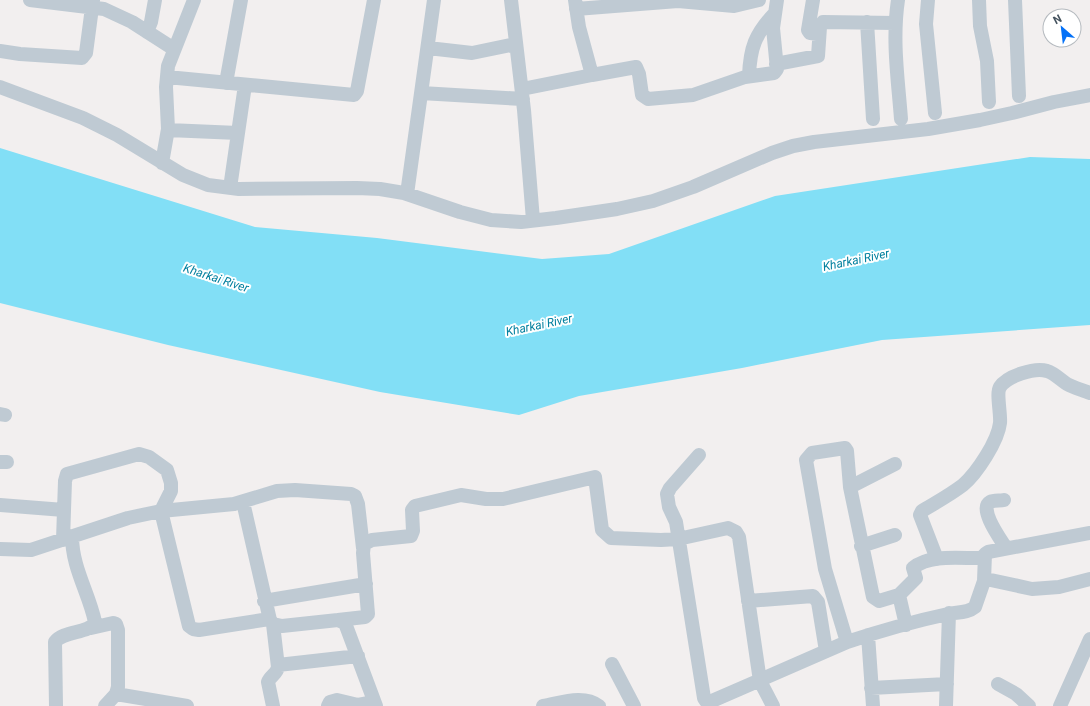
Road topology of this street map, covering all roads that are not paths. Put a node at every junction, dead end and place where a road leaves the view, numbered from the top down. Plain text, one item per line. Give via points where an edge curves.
1 (30, 0) edge
2 (155, 0) edge
3 (194, 0) edge
4 (241, 0) edge
5 (374, 0) edge
6 (434, 0) edge
7 (511, 0) edge
8 (759, 0) edge
9 (813, 0) edge
10 (898, 0) edge
11 (928, 0) edge
12 (978, 0) edge
13 (1015, 0) edge
14 (92, 4) edge
15 (576, 4) edge
16 (776, 6) edge
17 (866, 22) junction
18 (895, 22) junction
19 (147, 32) junction
20 (819, 34) junction
21 (516, 44) junction
22 (428, 48) junction
23 (174, 49) junction
24 (0, 51) edge
25 (776, 64) junction
26 (592, 75) junction
27 (748, 76) junction
28 (167, 77) junction
29 (226, 83) junction
30 (245, 85) junction
31 (0, 87) edge
32 (421, 93) junction
33 (522, 94) junction
34 (1090, 95) edge
35 (1019, 96) dead end
36 (990, 102) dead end
37 (935, 113) dead end
38 (873, 119) dead end
39 (901, 119) dead end
40 (168, 130) junction
41 (238, 133) junction
42 (162, 163) junction
43 (230, 188) junction
44 (406, 194) junction
45 (533, 220) junction
46 (1090, 393) edge
47 (699, 455) dead end
48 (895, 464) dead end
49 (850, 487) junction
50 (1004, 500) dead end
51 (243, 502) junction
52 (0, 505) edge
53 (64, 510) junction
54 (161, 510) junction
55 (1090, 533) edge
56 (895, 535) dead end
57 (68, 538) junction
58 (678, 539) junction
59 (861, 546) junction
60 (363, 548) junction
61 (1006, 548) junction
62 (0, 549) edge
63 (985, 558) junction
64 (937, 559) junction
65 (1090, 579) edge
66 (984, 581) junction
67 (366, 584) junction
68 (899, 595) junction
69 (264, 601) junction
70 (748, 601) junction
71 (949, 613) junction
72 (338, 620) junction
73 (271, 621) junction
74 (906, 625) junction
75 (91, 628) junction
76 (868, 635) junction
77 (1090, 639) edge
78 (847, 642) junction
79 (826, 651) junction
80 (358, 656) junction
81 (612, 664) dead end
82 (278, 665) junction
83 (760, 681) junction
84 (947, 684) junction
85 (998, 684) dead end
86 (871, 688) junction
87 (116, 694) junction
88 (375, 704) edge
89 (705, 704) edge
90 (56, 706) edge
91 (106, 706) edge
92 (187, 706) edge
93 (273, 706) edge
94 (328, 706) edge
95 (543, 706) edge
96 (598, 706) edge
97 (634, 706) edge
98 (773, 706) edge
99 (873, 706) edge
100 (946, 706) edge
101 (1029, 706) edge
102 (1060, 706) edge

1 - 14 street
2 - 19 street
3 - 23 street
4 - 29 street
5 - 30 street via 356,94 352,96
6 - 22 street
7 - 21 street
8 - 15 street via 734,6 678,1
9 - 20 street via 808,30 810,33
10 - 18 street
11 - 37 street via 926,24
12 - 36 street
13 - 35 street
14 - 19 street via 119,15
14 - 24 street via 86,53 82,58
15 - 26 street
16 - 25 street via 773,35
16 - 27 street via 756,36 750,55
17 - 18 street
17 - 20 street via 823,22
17 - 38 street
18 - 39 street
19 - 23 street
20 - 25 street via 818,56
21 - 22 street via 472,53
21 - 33 street
22 - 32 street
23 - 28 street
25 - 27 street via 777,71 774,73
26 - 27 street via 636,67 642,95 648,99 693,95
26 - 33 street
28 - 29 street
28 - 40 street
29 - 30 street
30 - 41 street
31 - 42 street via 82,118 117,135
32 - 33 street
32 - 44 street
33 - 45 street
34 - 45 street via 980,120 793,146 653,201 617,209
40 - 41 street
40 - 42 street
41 - 43 street
42 - 43 street via 182,175 208,185
43 - 44 street via 357,188
44 - 45 street via 491,220
46 - 64 street via 1068,385 1048,371 1030,370 1003,383 998,393 1000,426 991,447 972,476 920,515
47 - 58 street via 667,494 669,507 676,522
48 - 49 street
49 - 59 street
49 - 78 street via 845,448 815,452 808,456 806,460 825,569
50 - 61 street via 990,502 987,512
51 - 54 street
51 - 60 street via 277,491 352,494 358,504
51 - 69 street
52 - 53 street
53 - 54 street via 67,474 139,454 162,466 170,476 171,491
53 - 57 street
54 - 57 street
54 - 73 street via 189,626 199,630
55 - 61 street
56 - 59 street
57 - 62 street via 31,550
57 - 75 street via 94,620
58 - 60 street via 607,536 602,530 596,479 593,477 503,499 461,495 418,504 412,510 411,536 372,540 364,544
58 - 70 street via 728,528 736,532 739,537
58 - 89 street
59 - 68 street via 873,597 879,601
60 - 67 street
61 - 63 street via 988,552
63 - 64 street
63 - 66 street
64 - 68 street via 919,562 912,568 916,578
65 - 66 street via 1046,589 1032,589 992,580
66 - 71 street via 975,607
67 - 69 street
67 - 72 street via 368,614 365,617
68 - 74 street
69 - 73 street
70 - 79 street via 813,596 818,602
70 - 83 street
71 - 74 street
71 - 84 street
72 - 73 street via 282,626
72 - 80 street via 347,626
73 - 82 street
74 - 76 street
75 - 87 street via 113,623 118,626
75 - 90 street via 63,635 55,642
76 - 78 street
76 - 86 street
77 - 102 street
78 - 79 street
79 - 83 street
80 - 82 street
80 - 88 street
81 - 97 street
82 - 93 street via 277,671 268,682
83 - 89 street
83 - 98 street
84 - 86 street
84 - 100 street
85 - 101 street via 1016,694
86 - 99 street
87 - 91 street
87 - 92 street
88 - 94 street via 358,705 337,700 330,702
95 - 96 street via 581,700

